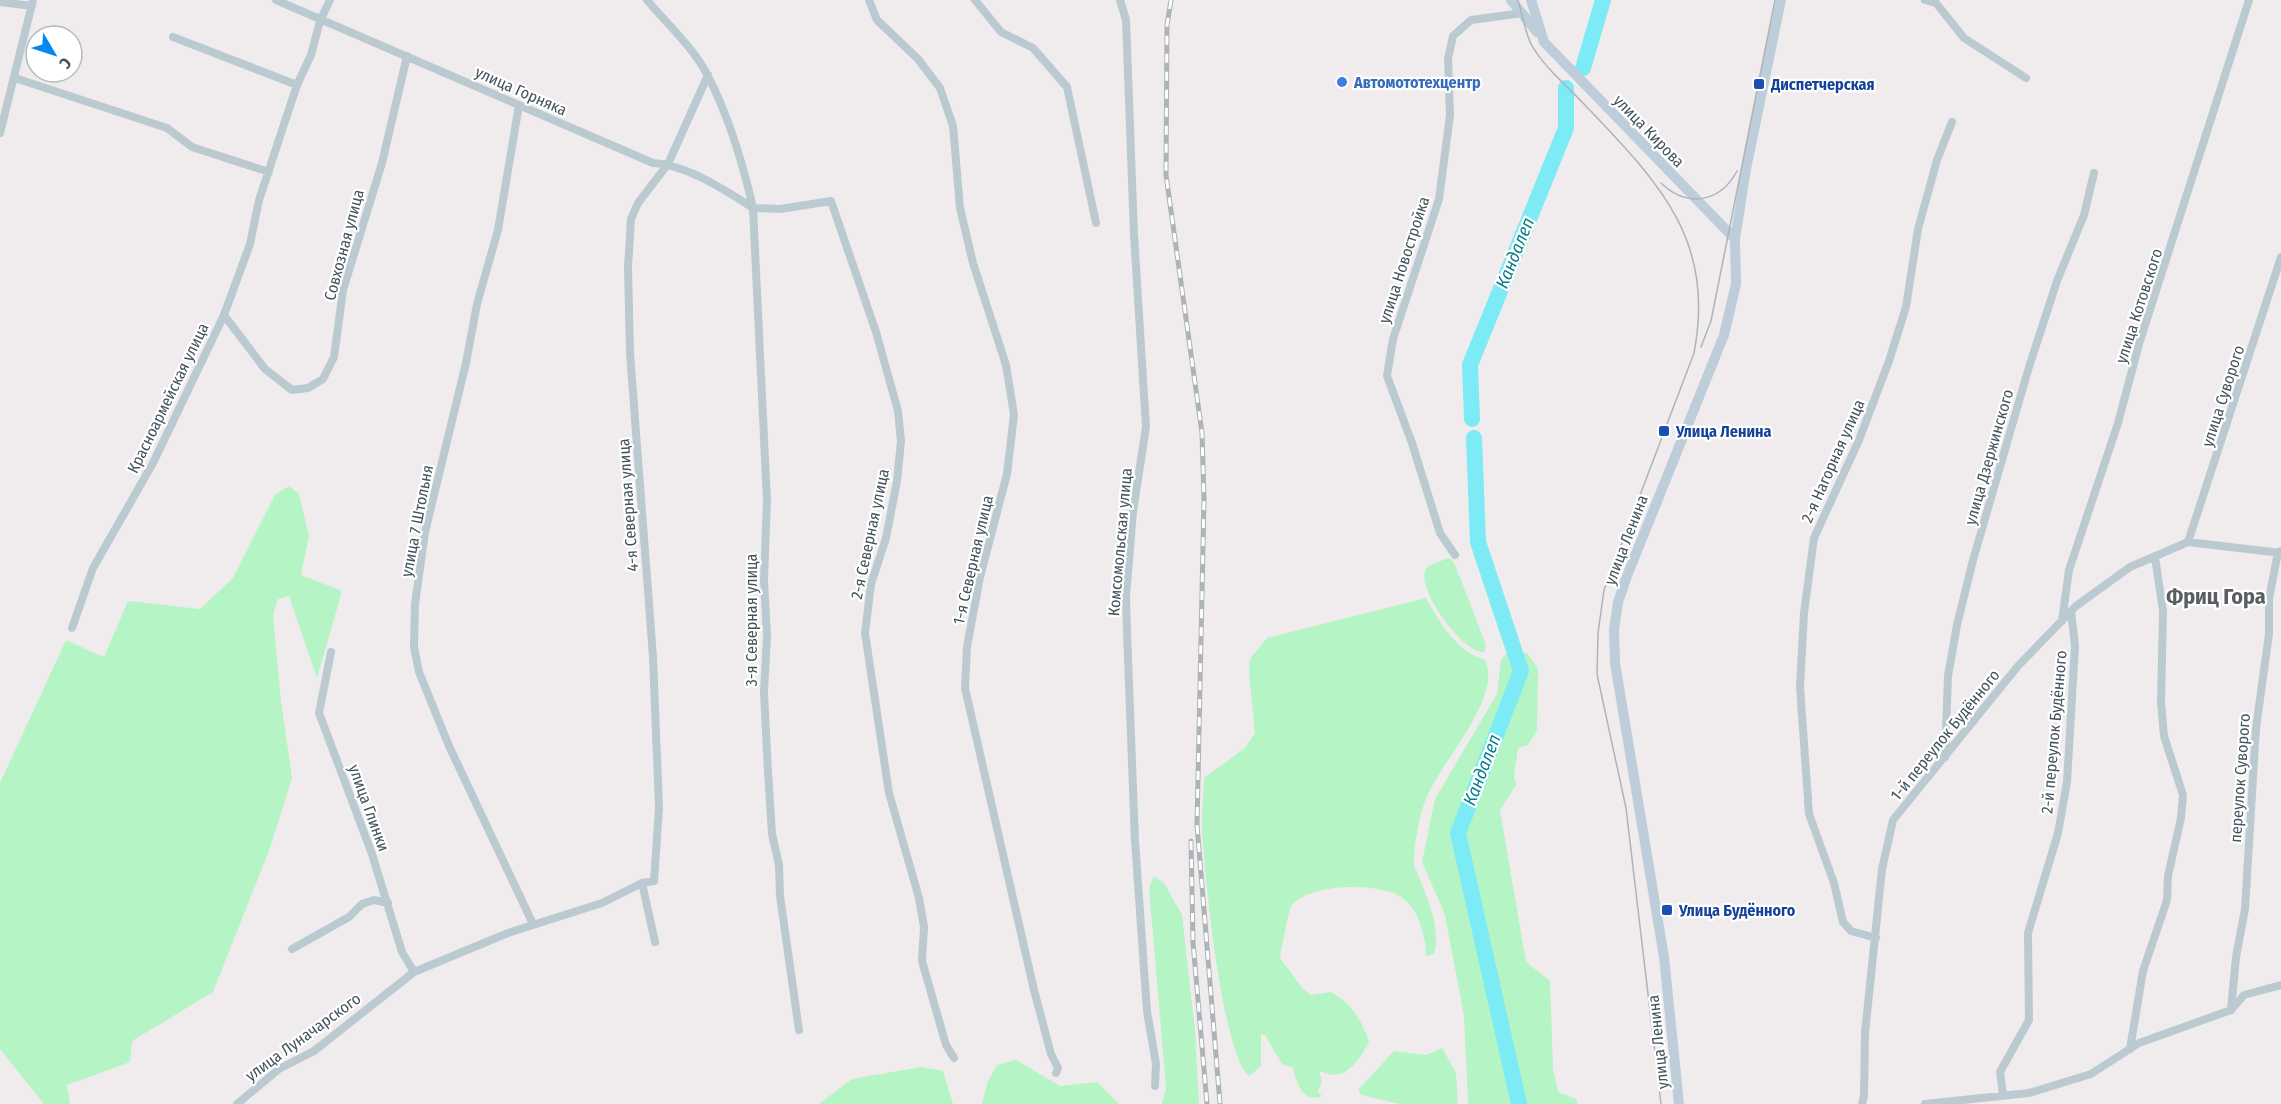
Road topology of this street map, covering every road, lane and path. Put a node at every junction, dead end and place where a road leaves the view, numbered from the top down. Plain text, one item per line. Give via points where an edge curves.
1 (276, 0) edge
2 (330, 0) edge
3 (647, 0) edge
4 (869, 0) edge
5 (975, 0) edge
6 (1120, 0) edge
7 (1511, 0) edge
8 (1531, 0) edge
9 (1781, 0) edge
10 (1925, 0) edge
11 (2249, 0) edge
12 (0, 2) edge
13 (33, 3) edge
14 (1523, 13) junction
15 (320, 21) junction
16 (172, 37) dead end
17 (1544, 42) junction
18 (407, 56) junction
19 (708, 75) junction
20 (15, 78) junction
21 (2026, 78) dead end
22 (297, 85) junction
23 (519, 105) junction
24 (1952, 122) dead end
25 (0, 133) edge
26 (668, 164) junction
27 (269, 172) junction
28 (2094, 173) dead end
29 (753, 208) junction
30 (1096, 223) dead end
31 (1735, 239) junction
32 (2281, 257) edge
33 (224, 315) junction
34 (2188, 542) junction
35 (2280, 552) edge
36 (1455, 555) dead end
37 (2155, 556) junction
38 (2072, 611) junction
39 (2062, 621) junction
40 (72, 628) dead end
41 (331, 652) dead end
42 (1945, 757) junction
43 (642, 883) junction
44 (388, 903) junction
45 (533, 924) junction
46 (1876, 938) junction
47 (655, 942) dead end
48 (292, 949) dead end
49 (414, 972) junction
50 (2281, 985) edge
51 (2231, 1010) junction
52 (799, 1030) dead end
53 (2130, 1049) junction
54 (954, 1058) dead end
55 (1056, 1073) dead end
56 (1155, 1086) dead end
57 (2003, 1095) junction
58 (237, 1104) edge
59 (1679, 1104) edge
60 (1862, 1104) edge
61 (1925, 1104) edge

1 - 15 street, улица Горняка
2 - 15 street, Красноармейская улица
3 - 19 street, 3-я Северная улица
4 - 55 street, 1-я Северная улица via 877,20 918,59 940,88 953,126 960,208 973,263 1006,365 1014,415 1007,474 974,612 964,688 1034,990 1059,1068
5 - 30 street via 1001,32 1033,48 1067,87
6 - 56 street, Комсомольская улица via 1126,20 1146,427 1126,597 1131,754
7 - 14 main road, улица Кирова
8 - 17 main road, улица Кирова
9 - 31 main road, улица Ленина
10 - 21 street via 1936,3 1964,38
11 - 39 street, улица Котовского via 2069,570
12 - 13 street
13 - 20 street
14 - 17 main road, улица Кирова
14 - 36 street, улица Новостройка via 1471,20 1453,36 1448,58 1450,114 1438,199 1393,339 1387,376 1440,533
15 - 18 street, улица Горняка
15 - 22 street, Красноармейская улица via 311,55
16 - 22 street
17 - 31 main road, улица Кирова
18 - 23 street, улица Горняка
18 - 33 street, Совхозная улица via 382,163 343,290 334,357 323,379 308,388 292,390 265,369
19 - 26 street, 4-я Северная улица
19 - 29 street, 3-я Северная улица
20 - 25 street
20 - 27 street via 167,128 192,147
22 - 27 street, Красноармейская улица
23 - 26 street, улица Горняка via 653,163
23 - 45 street, улица 7 Штольня via 498,230 477,304 425,532 415,604 414,647 419,672 449,746
24 - 46 street, 2-я Нагорная улица via 1936,160 1921,217 1906,307 1889,362 1814,538 1804,613 1800,687 1809,814 1834,883 1843,922 1851,931
26 - 29 street, улица Горняка
26 - 43 street, 4-я Северная улица via 638,203 631,219 628,268 659,807 654,881
27 - 33 street, Красноармейская улица via 250,244
28 - 42 street, улица Дзержинского via 2084,214 2029,367 1973,560 1948,676
29 - 52 street, 3-я Северная улица via 766,501 764,692 768,772 772,834
29 - 54 street, 2-я Северная улица via 780,209 831,201 876,332 898,411 901,441 897,481 886,538 871,584 865,633 889,793 919,898 924,927 922,961 946,1045
31 - 59 main road, улица Ленина via 1736,284 1724,335 1618,602 1614,629 1621,706 1664,957
32 - 34 street, улица Суворого
33 - 40 street, Красноармейская улица via 153,463 93,568
34 - 35 street
34 - 37 street, 1-й переулок Будённого
35 - 51 street, переулок Суворого via 2269,599 2269,634 2256,728 2246,909
37 - 38 street, 1-й переулок Будённого via 2130,567
37 - 53 street via 2163,611 2164,735 2183,795 2168,900 2143,971
38 - 39 street, 1-й переулок Будённого
38 - 57 street, 2-й переулок Будённого via 2075,646 2067,782 2058,833 2028,933 2029,1020 2000,1072
39 - 42 street, 1-й переулок Будённого via 2018,666
41 - 44 street, улица Глинки via 319,713
42 - 46 street, 1-й переулок Будённого via 1893,820 1882,869
43 - 45 street via 602,903
43 - 47 street
44 - 48 street via 374,900 362,904 349,917
44 - 49 street, улица Глинки via 402,952
45 - 49 street
46 - 60 street, 1-й переулок Будённого
49 - 58 street, улица Луначарского via 314,1051 279,1069
50 - 51 street via 2244,995
51 - 53 street
53 - 57 street via 2091,1074 2029,1093
57 - 61 street

